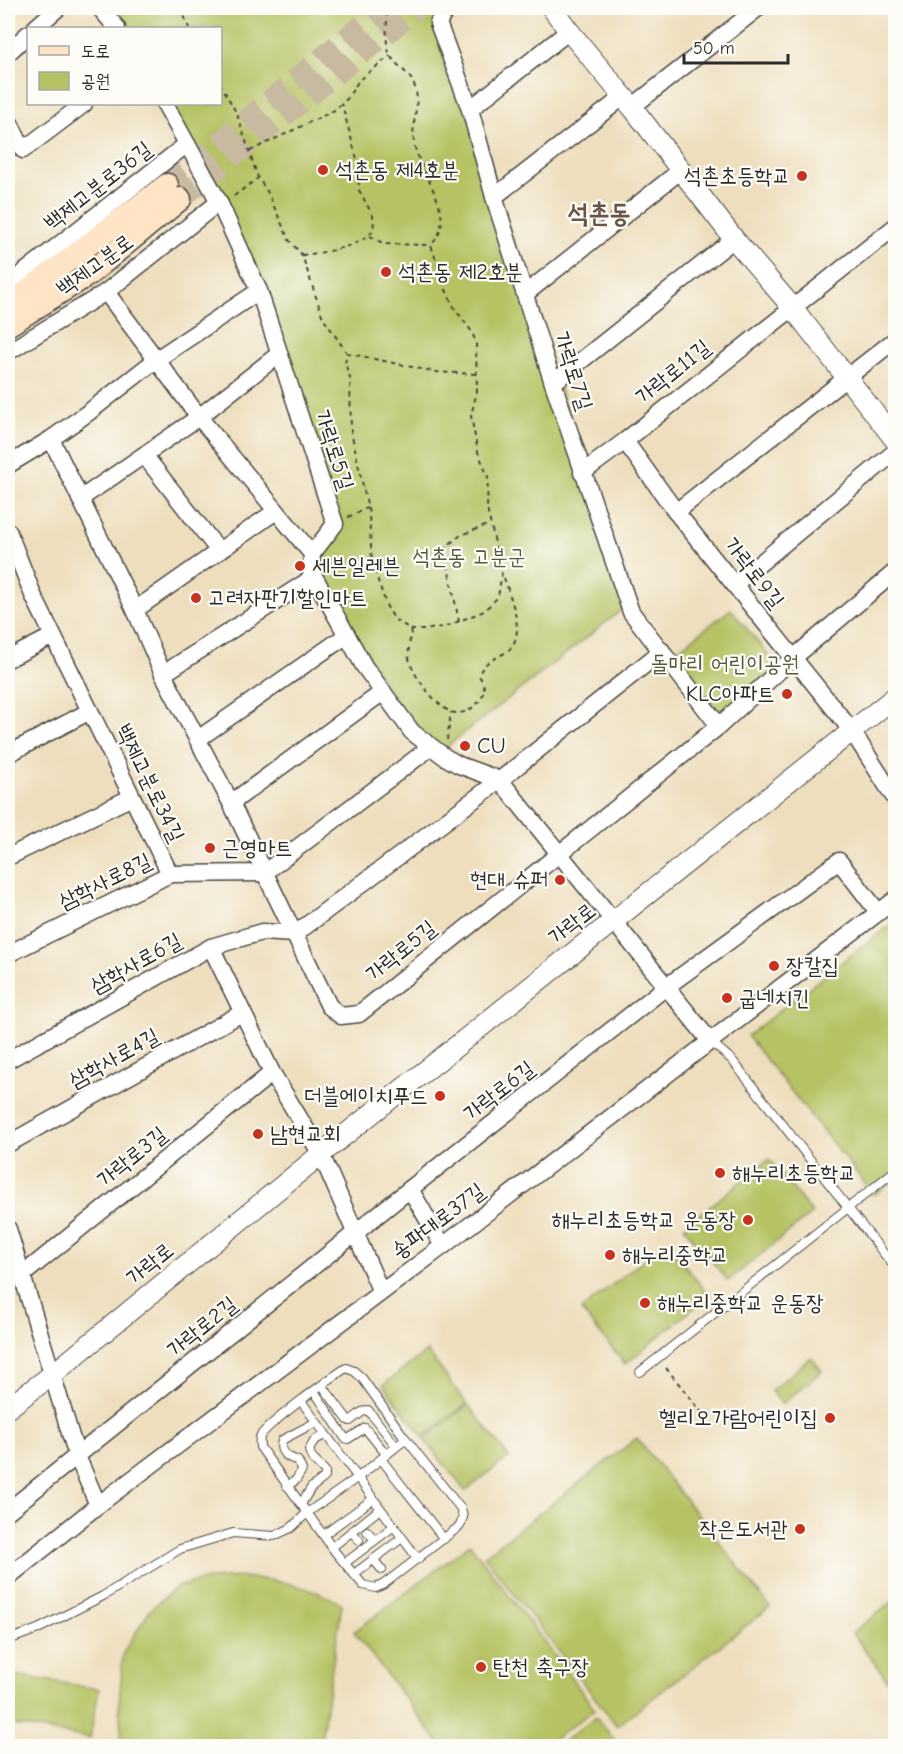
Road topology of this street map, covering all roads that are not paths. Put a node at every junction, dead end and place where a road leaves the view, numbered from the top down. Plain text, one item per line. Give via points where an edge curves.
1 (58, 8) edge
2 (100, 8) edge
3 (447, 8) edge
4 (552, 8) edge
5 (758, 8) edge
6 (36, 27) edge
7 (116, 27) edge
8 (569, 31) junction
9 (27, 35) edge
10 (8, 53) edge
11 (627, 102) junction
12 (83, 105) edge
13 (166, 105) edge
14 (470, 109) junction
15 (8, 119) edge
16 (187, 144) junction
17 (680, 171) junction
18 (494, 197) junction
19 (219, 204) junction
20 (896, 226) edge
21 (734, 238) junction
22 (8, 285) edge
23 (260, 291) junction
24 (106, 292) junction
25 (525, 294) junction
26 (8, 306) edge
27 (792, 307) junction
28 (8, 325) edge
29 (896, 339) edge
30 (8, 352) edge
31 (279, 354) junction
32 (157, 359) junction
33 (846, 378) junction
34 (553, 383) junction
35 (199, 417) junction
36 (51, 439) junction
37 (625, 441) junction
38 (896, 441) edge
39 (896, 451) edge
40 (144, 455) junction
41 (8, 465) edge
42 (582, 473) junction
43 (80, 499) junction
44 (276, 511) junction
45 (676, 512) junction
46 (8, 531) edge
47 (219, 551) junction
48 (312, 554) junction
49 (13, 560) edge
50 (896, 571) edge
51 (314, 577) junction
52 (735, 584) junction
53 (135, 610) junction
54 (347, 635) junction
55 (53, 636) junction
56 (662, 651) junction
57 (8, 659) edge
58 (792, 659) junction
59 (163, 674) junction
60 (383, 692) junction
61 (894, 701) edge
62 (90, 711) junction
63 (719, 726) junction
64 (852, 730) junction
65 (198, 739) junction
66 (431, 747) junction
67 (8, 754) edge
68 (500, 780) junction
69 (132, 797) junction
70 (896, 800) edge
71 (231, 803) junction
72 (559, 853) junction
73 (8, 857) edge
74 (264, 873) junction
75 (170, 874) junction
76 (896, 899) edge
77 (878, 912) junction
78 (614, 921) junction
79 (296, 934) junction
80 (211, 947) junction
81 (8, 954) edge
82 (666, 987) junction
83 (242, 1012) junction
84 (710, 1041) junction
85 (8, 1060) edge
86 (272, 1073) junction
87 (8, 1144) edge
88 (321, 1154) junction
89 (896, 1170) edge
90 (410, 1189) junction
91 (848, 1208) junction
92 (8, 1229) edge
93 (355, 1234) junction
94 (443, 1246) junction
95 (896, 1269) edge
96 (21, 1276) junction
97 (381, 1292) junction
98 (640, 1372) dead end
99 (53, 1374) junction
100 (322, 1385) junction
101 (314, 1391) junction
102 (301, 1401) junction
103 (8, 1408) edge
104 (316, 1422) junction
105 (326, 1435) junction
106 (406, 1439) junction
107 (396, 1446) junction
108 (77, 1456) junction
109 (383, 1456) junction
110 (357, 1478) junction
111 (287, 1486) junction
112 (373, 1499) junction
113 (301, 1504) junction
114 (98, 1505) junction
115 (346, 1505) dead end
116 (380, 1509) junction
117 (8, 1511) edge
118 (307, 1513) junction
119 (352, 1514) junction
120 (393, 1526) junction
121 (367, 1531) dead end
122 (352, 1532) junction
123 (324, 1535) junction
124 (402, 1538) junction
125 (444, 1539) junction
126 (359, 1540) dead end
127 (375, 1540) junction
128 (332, 1547) junction
129 (418, 1558) junction
130 (374, 1559) junction
131 (345, 1563) junction
132 (382, 1570) dead end
133 (354, 1574) junction
134 (8, 1577) edge
135 (8, 1640) edge

1 - 6 street
2 - 7 street
3 - 14 street, 가락로7길 via 438,22
4 - 8 street
5 - 11 street
8 - 11 street
8 - 14 street
9 - 10 street
11 - 17 street
11 - 18 street
12 - 15 street via 23,150
13 - 16 street, 가락로5길
14 - 18 street, 가락로7길
16 - 19 street, 가락로5길
16 - 22 street, 백제고분로36길
17 - 21 street
17 - 25 street
18 - 25 street, 가락로7길
19 - 23 street, 가락로5길
19 - 24 street
20 - 27 street, 가락로11길
21 - 27 street
21 - 34 street
23 - 31 street, 가락로5길
23 - 32 street
24 - 30 street
24 - 32 street
25 - 34 street, 가락로7길
26 - 28 main road, 백제고분로 via 173,192 89,274
27 - 33 street
27 - 37 street, 가락로11길
29 - 33 street
31 - 35 street
31 - 48 street, 가락로5길 via 335,524
32 - 35 street
32 - 36 street
33 - 38 street
33 - 45 street
34 - 42 street, 가락로7길
35 - 40 street
35 - 44 street
36 - 41 street
36 - 43 street, 가락로5길
37 - 42 street, 가락로11길
37 - 45 street, 가락로9길
39 - 52 street
40 - 43 street
40 - 47 street
42 - 56 street, 가락로7길 via 632,612
43 - 53 street, 가락로5길
44 - 47 street
44 - 48 street
45 - 52 street, 가락로9길
46 - 49 street, 백제고분로34길
47 - 53 street
48 - 51 street
49 - 55 street, 백제고분로34길
50 - 58 street
51 - 54 street
51 - 59 street
52 - 58 street, 가락로9길
53 - 59 street, 가락로5길
54 - 60 street
54 - 65 street
55 - 57 street
55 - 62 street, 백제고분로34길
56 - 63 street, 가락로7길
56 - 68 street
58 - 63 street, 가락로5길
58 - 64 street, 가락로9길
59 - 65 street, 가락로5길
60 - 66 street via 412,732
60 - 71 street
61 - 64 street, 가락로
62 - 67 street, 백제고분로34길
62 - 69 street, 백제고분로34길
63 - 72 street, 가락로5길
64 - 70 street
64 - 78 street, 가락로
65 - 71 street, 가락로5길
66 - 68 street via 459,765
66 - 74 street
68 - 72 street
68 - 79 street
69 - 73 street
69 - 75 street, 백제고분로34길
71 - 74 street, 가락로5길
72 - 78 street
72 - 79 street, 가락로5길 via 359,1014 341,1016 329,1006
74 - 75 street, 삼학사로8길
74 - 79 street, 가락로5길
75 - 81 street, 삼학사로8길
76 - 77 street, 송파대로37길
77 - 82 street, 가락로6길 via 839,861
77 - 84 street, 송파대로37길
78 - 82 street
78 - 88 street, 가락로
79 - 80 street, 삼학사로6길 via 262,932
80 - 83 street
80 - 85 street, 삼학사로6길
82 - 84 street
82 - 90 street, 가락로6길
83 - 86 street
83 - 87 street, 삼학사로4길
84 - 91 lane via 732,1060
84 - 94 street, 송파대로37길
86 - 88 street
86 - 96 street, 가락로3길
88 - 93 street
88 - 99 street, 가락로
89 - 91 lane
90 - 93 street, 가락로6길
90 - 94 street
91 - 95 lane
91 - 98 lane
92 - 96 street
93 - 97 street
93 - 108 street, 가락로2길
94 - 97 street, 송파대로37길
96 - 99 street
97 - 114 street, 송파대로37길
99 - 103 street, 가락로
99 - 108 street
100 - 101 lane
100 - 106 lane via 346,1368 354,1371
100 - 107 lane via 348,1420 368,1410
101 - 102 lane
101 - 109 lane via 345,1438 365,1428
102 - 104 lane
102 - 111 lane via 259,1440
104 - 105 lane
104 - 111 lane via 282,1440 285,1456 298,1461 302,1470
105 - 110 lane
105 - 113 lane via 315,1440 309,1450 325,1471 325,1477 311,1488
106 - 107 lane
106 - 125 lane via 461,1509 463,1522
107 - 109 lane
108 - 114 street
108 - 117 street, 가락로2길
109 - 110 lane
109 - 125 lane
110 - 112 lane
110 - 118 lane
111 - 113 lane
112 - 116 lane
112 - 119 lane
113 - 118 lane
114 - 134 street, 송파대로37길
115 - 119 lane
116 - 120 lane
116 - 122 lane
118 - 123 lane
118 - 135 lane via 291,1528 274,1536 234,1533 180,1549 94,1601
119 - 123 lane
120 - 124 lane
120 - 127 lane
121 - 127 lane
122 - 126 lane
122 - 128 lane
123 - 128 lane
124 - 129 lane
124 - 130 lane
125 - 129 lane
127 - 131 lane
128 - 131 lane
129 - 133 lane via 376,1588 363,1585
130 - 132 lane
130 - 133 lane
131 - 133 lane

